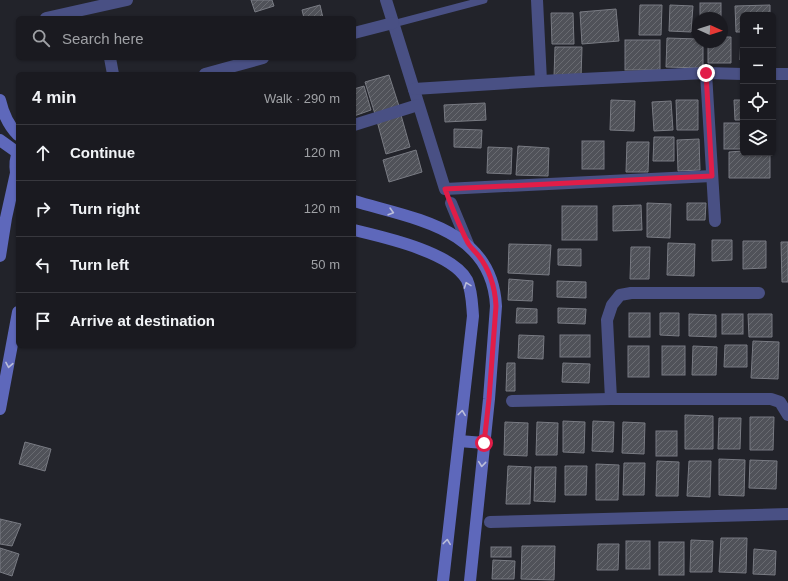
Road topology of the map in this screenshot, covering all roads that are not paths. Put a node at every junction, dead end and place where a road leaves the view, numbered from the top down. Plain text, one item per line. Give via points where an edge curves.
1 (127, 0) edge
2 (386, 0) edge
3 (484, 0) edge
4 (537, 0) edge
5 (101, 8) edge
6 (57, 16) edge
7 (393, 23) junction
8 (356, 32) edge
9 (110, 60) edge
10 (256, 60) edge
11 (113, 72) edge
12 (212, 72) edge
13 (706, 73) junction
14 (740, 74) edge
15 (776, 74) edge
16 (788, 74) edge
17 (541, 81) junction
18 (414, 88) junction
19 (0, 100) edge
20 (418, 105) junction
21 (356, 124) edge
22 (16, 133) edge
23 (0, 140) edge
24 (16, 152) edge
25 (712, 176) junction
26 (16, 177) edge
27 (445, 189) junction
28 (356, 202) edge
29 (451, 203) joint
30 (3, 218) edge
31 (715, 221) dead end
32 (356, 230) edge
33 (468, 244) junction
34 (0, 256) edge
35 (759, 293) dead end
36 (16, 323) edge
37 (611, 399) junction
38 (512, 401) dead end
39 (0, 410) edge
40 (788, 415) edge
41 (459, 441) junction
42 (484, 443) junction
43 (788, 514) edge
44 (490, 522) dead end
45 (443, 581) edge
46 (470, 581) edge

1 - 5 street
2 - 7 street
3 - 7 lane
4 - 17 street
5 - 6 street
7 - 8 street
7 - 18 street
9 - 11 street
10 - 12 street
13 - 14 street
13 - 17 street
13 - 25 street
15 - 16 street
17 - 18 street
18 - 20 street
19 - 22 main road via 8,124
20 - 21 street
20 - 27 street
23 - 24 main road
25 - 27 street
25 - 31 street
26 - 30 main road
27 - 29 lane
28 -> 33 main road via 437,226
29 - 33 street
30 - 34 main road
41 -> 32 main road via 473,316 472,299 466,280 453,264 432,253
33 - 42 main road via 485,266 495,291 496,306
35 - 37 street via 620,295 612,305 607,320
36 -> 39 main road
37 - 38 street
37 - 40 street via 771,399 780,402
41 - 42 main road
45 -> 41 main road
42 -> 46 main road
43 - 44 street

